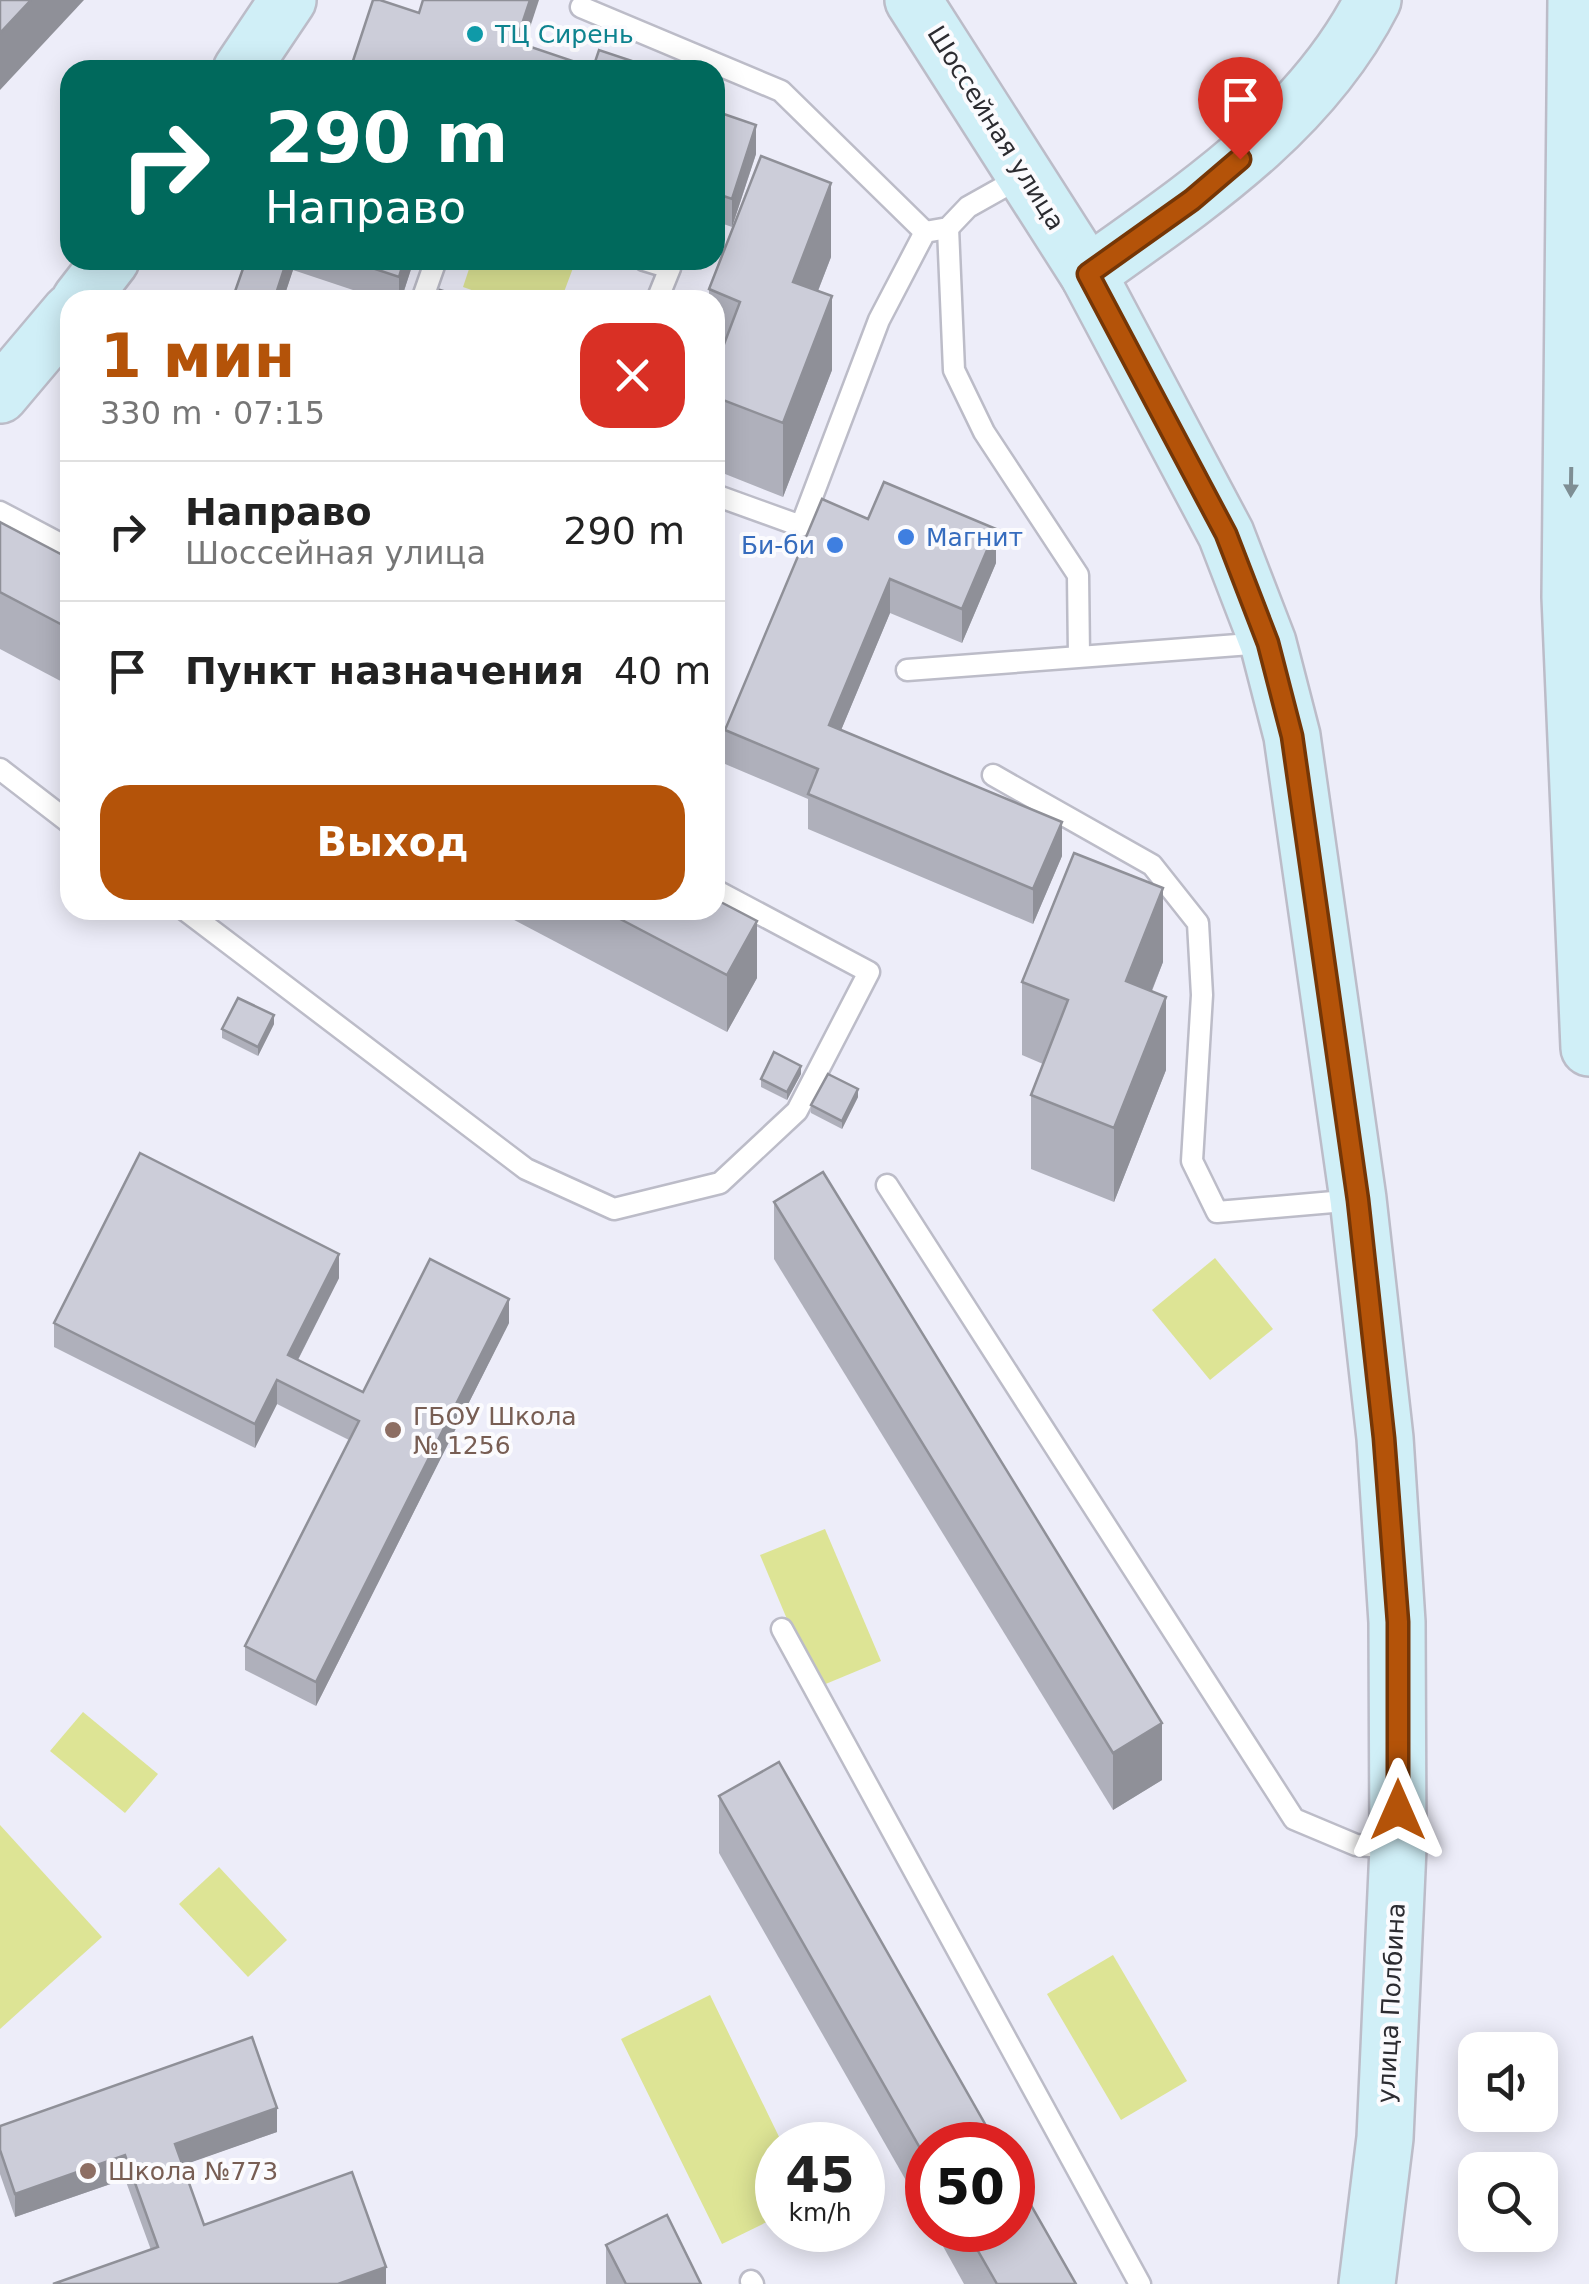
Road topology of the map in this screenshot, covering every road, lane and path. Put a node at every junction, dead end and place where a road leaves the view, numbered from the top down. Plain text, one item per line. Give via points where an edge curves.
1 (288, 0) edge
2 (913, 0) edge
3 (1373, 0) edge
4 (1576, 0) edge
5 (581, 7) dead end
6 (248, 60) edge
7 (708, 60) edge
8 (725, 67) edge
9 (1025, 175) junction
10 (948, 228) junction
11 (925, 232) junction
12 (1088, 274) junction
13 (60, 325) edge
14 (0, 395) edge
15 (725, 499) edge
16 (0, 512) edge
17 (60, 544) edge
18 (1268, 643) junction
19 (1079, 656) junction
20 (907, 670) dead end
21 (0, 770) edge
22 (993, 775) dead end
23 (60, 815) edge
24 (725, 895) edge
25 (198, 920) edge
26 (1589, 1048) edge
27 (887, 1185) dead end
28 (1358, 1200) junction
29 (782, 1630) dead end
30 (1398, 1848) junction
31 (1140, 2284) edge
32 (1367, 2284) edge

1 - 6 main road
2 - 9 main road, Шоссейная улица
3 - 12 main road via 1353,40 1288,119 1192,200
4 -> 26 main road via 1570,597
5 - 7 lane
8 - 11 lane via 782,91
9 - 10 lane via 968,207
9 - 12 main road, Шоссейная улица
10 - 11 lane
10 - 19 lane via 954,370 984,432 1078,575
11 - 15 lane via 879,320 801,526
12 - 18 main road, улица Полбина via 1226,534
13 - 14 main road
16 - 17 lane
18 - 19 lane
18 - 28 main road, улица Полбина via 1298,774
19 - 20 lane
21 - 23 lane
22 - 28 lane via 1152,865 1198,923 1202,995 1192,1161 1217,1212
24 - 25 lane via 869,972 797,1112 720,1183 614,1209 526,1169
27 - 30 lane via 1294,1819 1356,1845
28 - 30 main road, улица Полбина via 1398,1622
29 - 31 lane
30 - 32 main road, улица Полбина via 1385,2138

